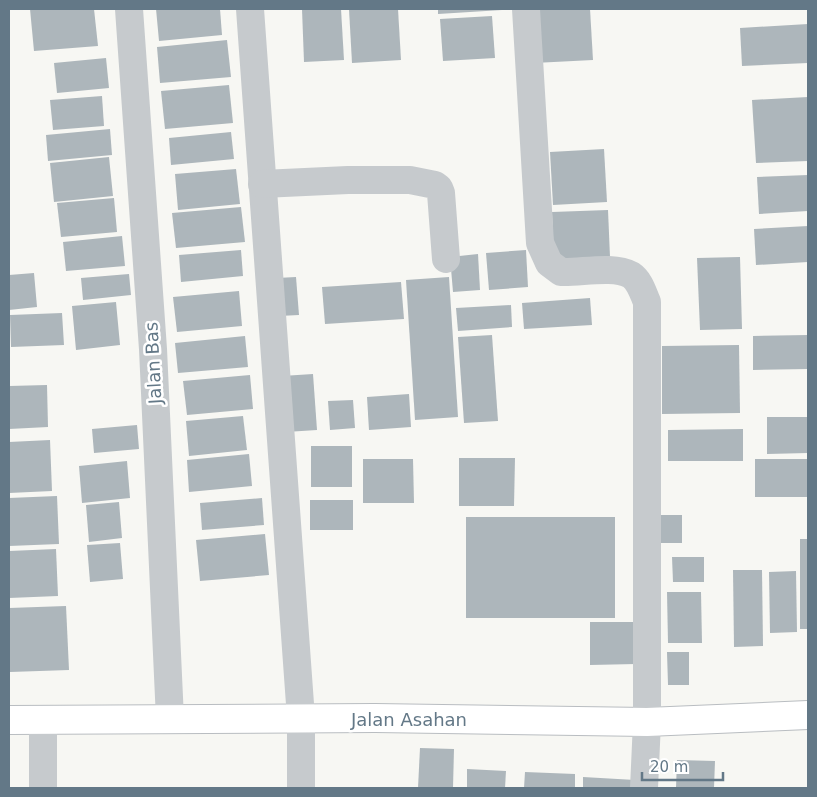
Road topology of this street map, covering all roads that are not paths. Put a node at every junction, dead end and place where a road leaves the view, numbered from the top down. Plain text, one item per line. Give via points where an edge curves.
1 (129, 9) edge
2 (250, 9) edge
3 (526, 9) edge
4 (262, 184) junction
5 (446, 260) dead end
6 (808, 715) edge
7 (301, 718) junction
8 (170, 719) junction
9 (9, 720) edge
10 (43, 720) junction
11 (647, 722) junction
12 (43, 788) edge
13 (301, 788) edge
14 (644, 788) edge

1 - 8 street, Jalan Bas via 153,349
2 - 4 street
3 - 11 street via 540,243 549,263 561,272 611,270 631,276 641,286 647,302
4 - 5 street via 357,180 431,183 441,193
4 - 7 street
6 - 11 main road, Jalan Asahan
7 - 8 main road, Jalan Asahan
7 - 11 main road, Jalan Asahan
7 - 13 street
8 - 10 main road, Jalan Asahan
9 - 10 main road, Jalan Asahan
10 - 12 street
11 - 14 street

